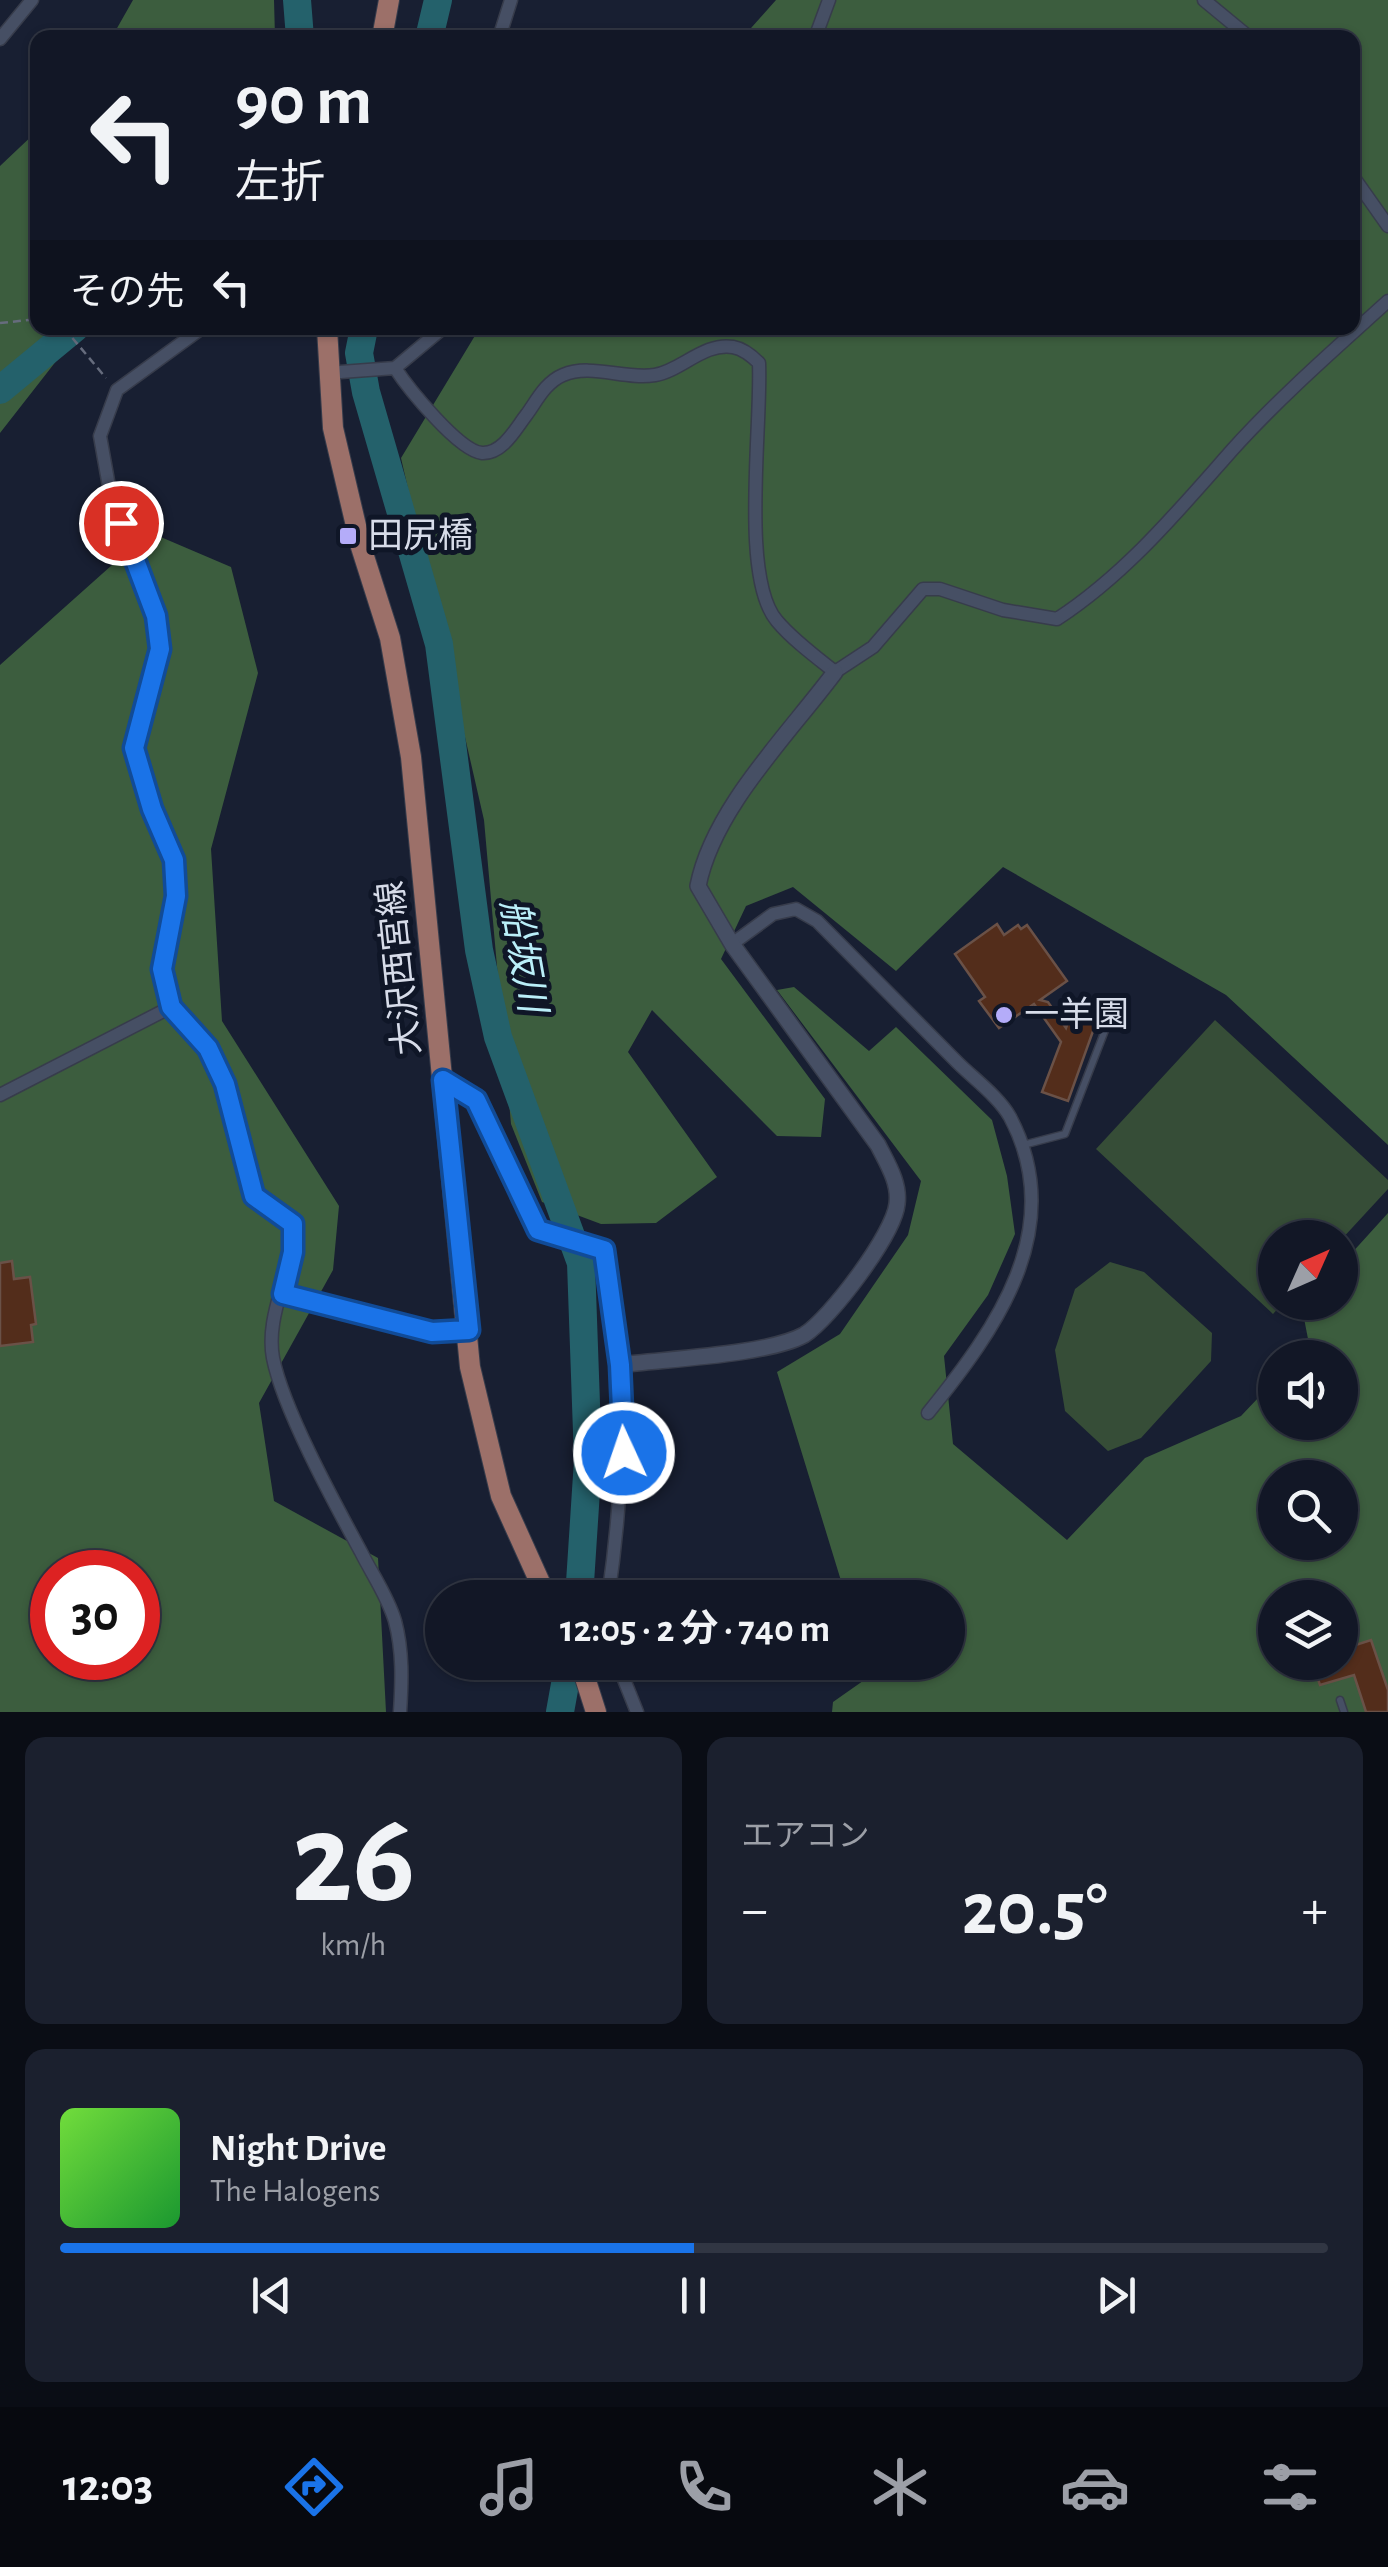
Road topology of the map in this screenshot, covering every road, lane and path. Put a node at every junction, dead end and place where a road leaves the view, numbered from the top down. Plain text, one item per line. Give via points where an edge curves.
1 (32, 0) edge
2 (389, 0) edge
3 (512, 0) edge
4 (829, 0) edge
5 (1204, 0) edge
6 (383, 30) edge
7 (502, 30) edge
8 (818, 30) edge
9 (1240, 30) edge
10 (0, 39) edge
11 (1360, 186) edge
12 (1388, 226) edge
13 (1388, 301) edge
14 (30, 320) edge
15 (0, 323) edge
16 (1360, 328) edge
17 (70, 335) edge
18 (192, 335) edge
19 (328, 335) edge
20 (423, 335) edge
21 (1352, 335) edge
22 (390, 368) junction
23 (332, 372) junction
24 (117, 390) junction
25 (835, 672) junction
26 (732, 944) junction
27 (1097, 1004) dead end
28 (171, 1007) junction
29 (443, 1080) junction
30 (0, 1095) edge
31 (1022, 1146) junction
32 (283, 1294) junction
33 (469, 1330) junction
34 (620, 1365) junction
35 (928, 1413) dead end
36 (539, 1580) edge
37 (610, 1580) edge
38 (624, 1680) edge
39 (1340, 1700) dead end
40 (400, 1712) edge
41 (637, 1712) edge
42 (1344, 1712) edge

1 - 10 street
2 - 6 main road
3 - 7 street
4 - 8 street
5 - 9 street
11 - 12 street
13 - 16 street
14 - 15 path
17 - 24 path
18 - 24 street
19 - 23 main road, 大沢西宮線
20 - 22 street
21 - 25 street via 1075,608 1057,619 923,588 873,647
22 - 23 street
22 - 25 street via 471,449 484,453 502,446 562,376 582,370 656,375 706,350 732,346 749,353 759,363 754,560 762,594 776,620
23 - 29 main road, 大沢西宮線 via 333,428 390,638 411,757
24 - 28 street via 100,436 110,492 156,616 157,666 134,748 174,860 176,896 162,969
25 - 26 street via 704,855 698,886
26 - 31 street via 773,914 796,909 817,921 1008,1114
26 - 34 street via 878,1146 898,1203 886,1235 804,1334
27 - 31 lane via 1109,1020 1066,1134
28 - 30 street
28 - 32 street via 208,1048 225,1084 254,1196 293,1224
29 - 33 main road, 大沢西宮線
29 - 34 street via 476,1100 538,1230 604,1250
31 - 35 street via 1031,1217 1016,1286
32 - 33 street via 432,1332
32 - 40 street via 269,1324 273,1360 394,1616
33 - 36 main road, 大沢西宮線 via 470,1368 501,1496
34 - 37 street via 624,1453
38 - 41 street
39 - 42 lane

